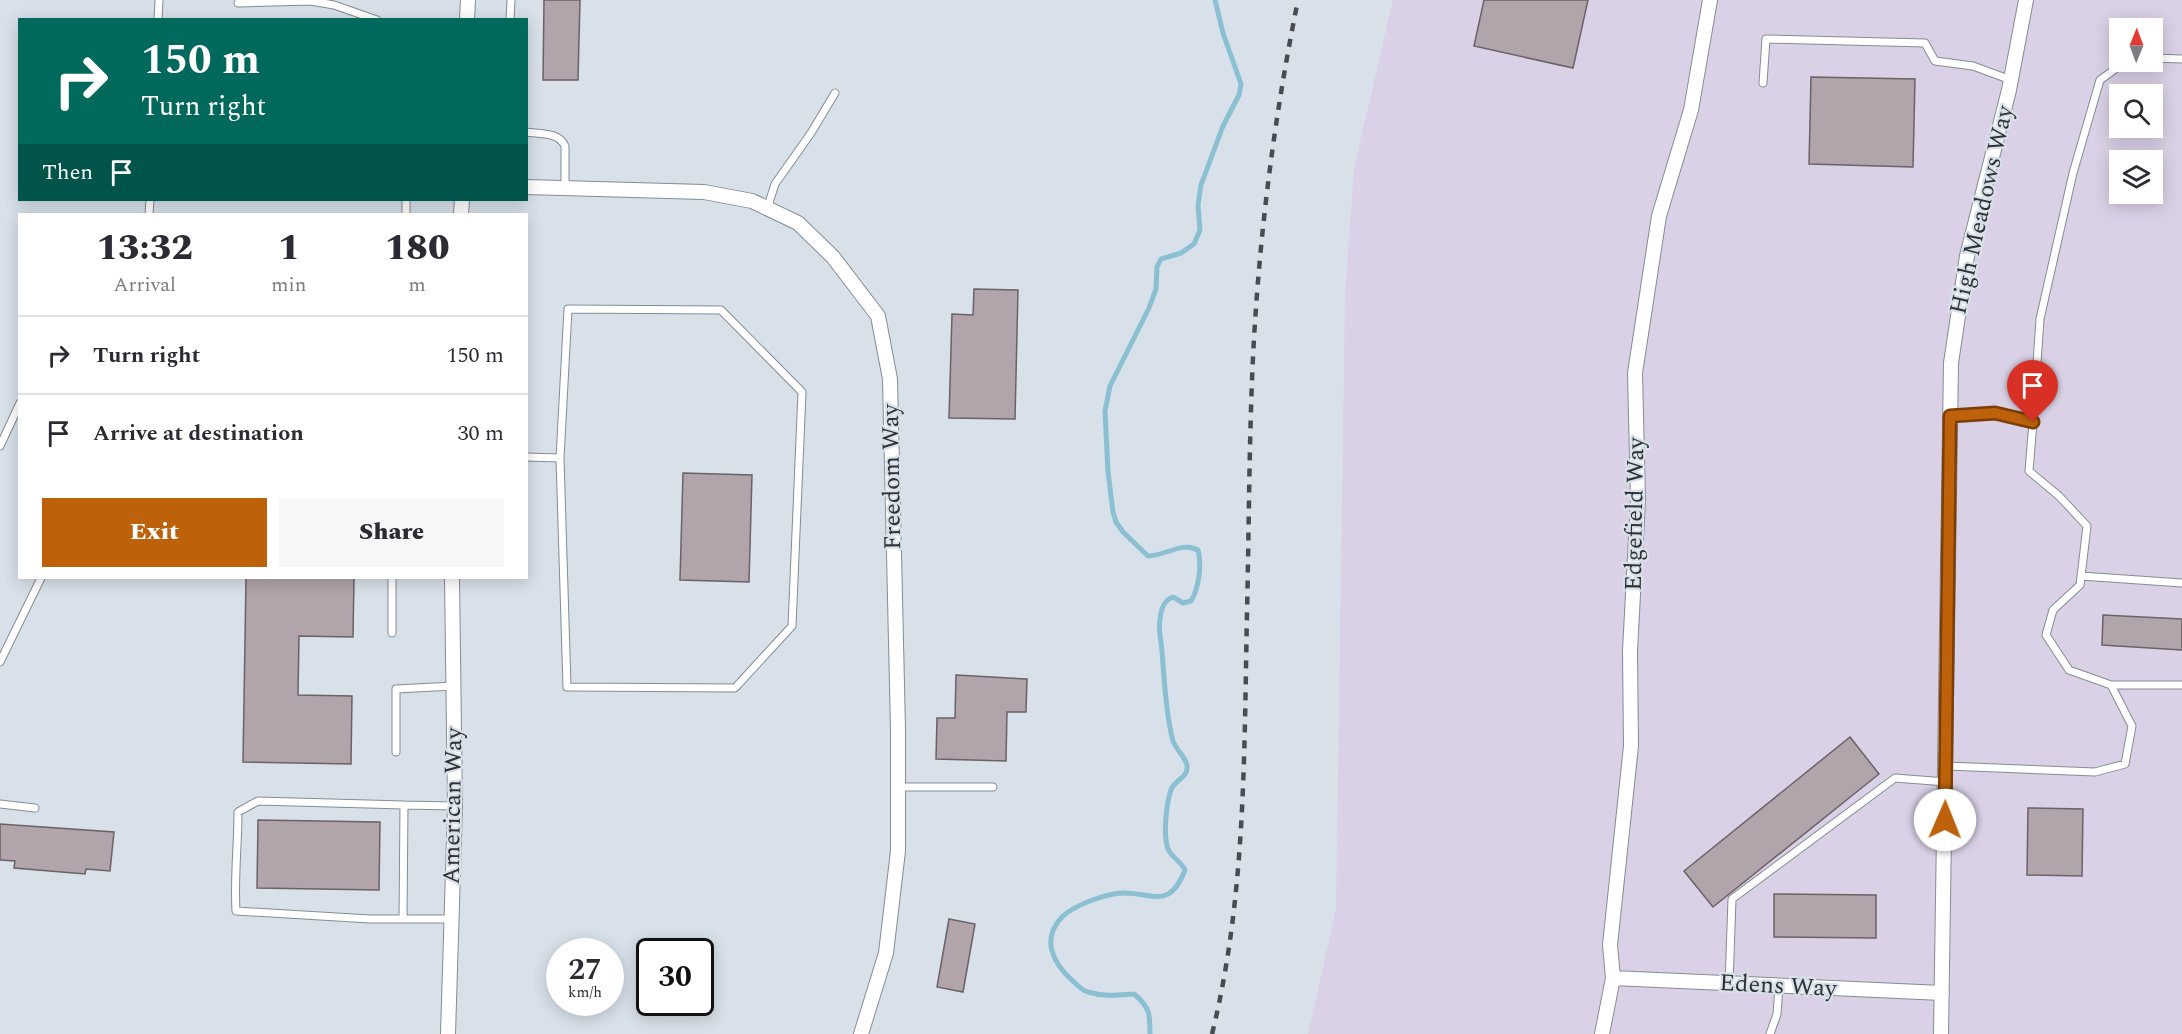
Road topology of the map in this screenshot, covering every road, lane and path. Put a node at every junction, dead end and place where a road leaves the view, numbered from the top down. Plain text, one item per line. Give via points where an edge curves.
1 (159, 0) edge
2 (468, 0) edge
3 (511, 0) edge
4 (1710, 0) edge
5 (2026, 0) edge
6 (238, 3) dead end
7 (158, 18) edge
8 (371, 18) edge
9 (467, 18) edge
10 (510, 18) edge
11 (2163, 58) edge
12 (2182, 58) edge
13 (2111, 72) edge
14 (2011, 80) junction
15 (1763, 83) dead end
16 (835, 93) dead end
17 (528, 132) edge
18 (528, 187) edge
19 (565, 188) junction
20 (767, 209) junction
21 (18, 407) edge
22 (1950, 416) junction
23 (2033, 422) junction
24 (0, 446) edge
25 (528, 457) edge
26 (560, 458) junction
27 (2081, 576) junction
28 (41, 579) edge
29 (392, 579) edge
30 (452, 579) edge
31 (2182, 583) edge
32 (392, 633) dead end
33 (0, 662) edge
34 (2111, 685) junction
35 (2182, 685) edge
36 (454, 686) junction
37 (396, 752) dead end
38 (1946, 766) junction
39 (1946, 782) junction
40 (898, 787) junction
41 (993, 788) dead end
42 (0, 804) edge
43 (404, 806) junction
44 (455, 806) junction
45 (35, 808) dead end
46 (403, 919) junction
47 (452, 919) junction
48 (1613, 978) junction
49 (1729, 984) junction
50 (1779, 986) junction
51 (1942, 993) junction
52 (448, 1034) edge
53 (861, 1034) edge
54 (1602, 1034) edge
55 (1770, 1034) edge
56 (1941, 1034) edge

1 - 7 lane
2 - 9 street
3 - 10 lane
4 - 48 street, Edgefield Way via 1691,110 1659,216 1635,373 1638,500 1630,651 1631,746 1610,945
5 - 14 street, High Meadows Way
6 - 8 lane via 310,1
11 - 12 lane
13 - 23 lane via 2100,80 2073,173 2040,319
14 - 15 lane via 1973,66 1935,61 1925,43 1766,39
14 - 22 street, High Meadows Way via 1967,256 1951,363
16 - 20 lane via 775,184
17 - 19 lane via 562,139
18 - 19 street, Freedom Way
19 - 20 street, Freedom Way via 704,192 752,201
20 - 40 street, Freedom Way via 798,224 833,257 878,316 890,379
21 - 24 lane
22 - 23 lane via 1995,413
22 - 38 street, High Meadows Way
23 - 27 lane via 2029,471 2087,526
25 - 26 lane
26 - 26 lane via 568,309 721,310 802,392 792,626 735,688 567,687
27 - 31 lane
27 - 34 lane via 2080,585 2053,610 2046,635 2069,670
28 - 33 lane
29 - 32 lane
30 - 36 street, American Way
34 - 35 lane
34 - 38 lane via 2132,726 2125,764 2095,772
36 - 37 lane via 396,689
36 - 44 street, American Way
38 - 39 street, High Meadows Way
39 - 49 lane via 1895,778 1732,899
39 - 51 street, High Meadows Way
40 - 41 lane
40 - 53 street, Freedom Way via 898,851 886,953
42 - 45 lane
43 - 44 lane
43 - 46 lane
43 - 46 lane via 258,801 238,812 234,877 236,911
44 - 47 street, American Way
46 - 47 lane
47 - 52 street, American Way
48 - 49 street, Edens Way
48 - 54 street, Edgefield Way
49 - 50 street, Edens Way
50 - 51 street, Edens Way
50 - 55 lane via 1777,1014
51 - 56 street, High Meadows Way

